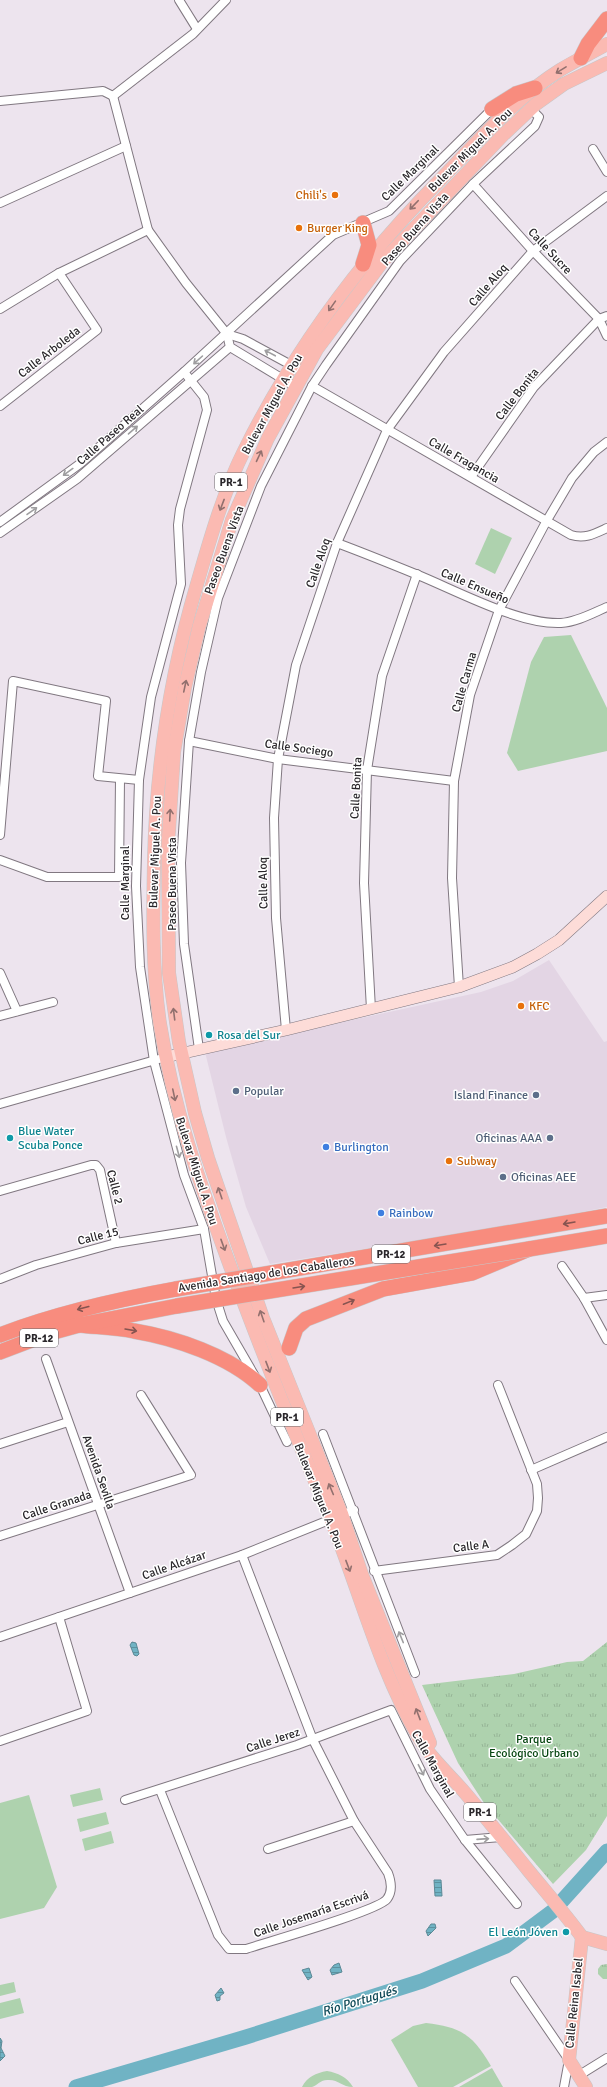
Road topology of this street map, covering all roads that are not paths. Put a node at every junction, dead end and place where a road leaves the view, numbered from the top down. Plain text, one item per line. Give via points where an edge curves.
1 (179, 0) edge
2 (226, 0) edge
3 (607, 19) edge
4 (197, 29) junction
5 (607, 44) edge
6 (582, 58) junction
7 (607, 63) edge
8 (601, 68) edge
9 (535, 88) junction
10 (113, 96) junction
11 (0, 101) edge
12 (492, 109) joint
13 (531, 109) junction
14 (126, 146) junction
15 (593, 149) dead end
16 (607, 172) edge
17 (473, 184) junction
18 (607, 196) edge
19 (0, 203) edge
20 (363, 223) junction
21 (148, 230) junction
22 (533, 251) junction
23 (363, 264) junction
24 (59, 273) junction
25 (0, 309) edge
26 (603, 318) edge
27 (227, 334) junction
28 (607, 336) edge
29 (230, 347) junction
30 (293, 365) junction
31 (184, 372) junction
32 (304, 372) junction
33 (191, 380) junction
34 (284, 380) junction
35 (312, 386) junction
36 (296, 387) junction
37 (0, 406) edge
38 (387, 430) junction
39 (607, 442) edge
40 (471, 477) junction
41 (0, 522) edge
42 (546, 522) junction
43 (607, 528) edge
44 (3, 531) edge
45 (336, 543) junction
46 (417, 574) junction
47 (607, 607) edge
48 (499, 610) junction
49 (189, 741) junction
50 (278, 759) junction
51 (367, 770) junction
52 (120, 779) junction
53 (139, 780) junction
54 (454, 781) junction
55 (0, 835) edge
56 (0, 860) edge
57 (607, 896) edge
58 (0, 973) edge
59 (460, 987) junction
60 (53, 1002) dead end
61 (371, 1009) junction
62 (17, 1011) junction
63 (0, 1016) edge
64 (286, 1030) junction
65 (198, 1049) junction
66 (181, 1053) junction
67 (160, 1059) junction
68 (0, 1104) edge
69 (0, 1191) edge
70 (607, 1216) edge
71 (204, 1229) junction
72 (607, 1236) edge
73 (116, 1244) junction
74 (529, 1249) junction
75 (562, 1266) dead end
76 (0, 1279) edge
77 (607, 1295) edge
78 (584, 1298) junction
79 (78, 1325) junction
80 (0, 1335) edge
81 (607, 1340) edge
82 (289, 1348) dead end
83 (0, 1352) edge
84 (46, 1359) dead end
85 (260, 1385) junction
86 (498, 1385) dead end
87 (141, 1395) dead end
88 (68, 1422) junction
89 (323, 1434) dead end
90 (607, 1437) edge
91 (287, 1442) dead end
92 (0, 1444) edge
93 (531, 1470) junction
94 (97, 1505) junction
95 (342, 1515) junction
96 (0, 1536) edge
97 (242, 1555) junction
98 (374, 1571) junction
99 (130, 1593) junction
100 (59, 1617) junction
101 (0, 1637) edge
102 (415, 1673) dead end
103 (391, 1710) joint
104 (314, 1740) junction
105 (0, 1742) edge
106 (160, 1790) junction
107 (126, 1800) dead end
108 (354, 1820) junction
109 (501, 1837) junction
110 (465, 1840) junction
111 (268, 1849) dead end
112 (517, 1904) dead end
113 (582, 1938) junction
114 (607, 1944) edge
115 (515, 1980) dead end
116 (607, 2058) edge
117 (569, 2060) junction
118 (582, 2082) edge
119 (564, 2087) edge

1 - 4 street
2 - 4 street
3 - 6 highway via 588,44
4 - 10 street
5 - 6 main road, Bulevar Miguel A. Pou / PR-1
6 -> 9 main road, Bulevar Miguel A. Pou / PR-1
7 - 8 main road, Bulevar Miguel A. Pou / PR-1
8 - 13 main road, Bulevar Miguel A. Pou / PR-1 via 564,84
9 - 12 highway via 516,94
9 -> 23 main road, Bulevar Miguel A. Pou / PR-1 via 493,125 421,198
10 - 11 street via 103,91
10 - 14 street
12 - 20 street, Calle Marginal via 389,211
13 - 17 street, Paseo Buena Vista via 539,117 535,126
13 - 32 main road, Bulevar Miguel A. Pou / PR-1 via 497,140 383,261 345,310
14 - 19 street
14 - 21 street
15 - 16 street
17 - 22 street, Calle Sucre
17 - 35 street, Paseo Buena Vista via 400,261
18 - 22 street, Calle Aloq
20 - 23 highway via 369,245
20 - 27 street, Calle Marginal via 333,235
21 - 24 street
21 - 27 street
22 - 26 street, Calle Sucre
22 - 38 street, Calle Aloq via 444,352
23 -> 30 main road, Bulevar Miguel A. Pou / PR-1 via 334,302
24 - 25 street
24 - 37 street, Calle Arboleda via 97,330
26 - 28 street, Calle Sucre
26 - 40 street, Calle Bonita via 534,387
27 - 29 street
30 -> 27 street via 243,339
27 -> 31 street, Calle Paseo Real
29 - 33 street, Calle Paseo Real
29 - 34 street
30 - 32 street
30 - 34 main road, Bulevar Miguel A. Pou / PR-1
31 - 33 street, Calle Marginal
31 -> 41 street, Calle Paseo Real via 81,463
32 - 36 main road, Bulevar Miguel A. Pou / PR-1
44 -> 33 street, Calle Paseo Real via 77,479
33 - 53 street, Calle Marginal via 204,397 207,410 180,509 181,584 152,697
34 - 36 street
34 -> 67 main road, Bulevar Miguel A. Pou / PR-1 via 242,456 218,516 171,684 162,736 157,789 153,913
35 - 38 street, Calle Fragancia
35 - 49 street, Paseo Buena Vista via 261,486 218,598
66 -> 36 main road, Bulevar Miguel A. Pou / PR-1 via 169,973 168,845 174,752 180,712 199,627 232,520 268,438
38 - 40 street, Calle Fragancia
38 - 45 street, Calle Aloq
39 - 42 street, Calle Carma via 594,452 572,478
40 - 42 street, Calle Fragancia
41 - 44 street
42 - 43 street, Calle Fragancia via 580,538
42 - 48 street, Calle Carma
45 - 46 street, Calle Ensueño
45 - 50 street, Calle Aloq via 296,665
46 - 48 street, Calle Ensueño
46 - 51 street, Calle Bonita via 382,676
47 - 48 street, Calle Ensueño via 562,623 541,621
48 - 54 street, Calle Carma via 470,695
49 - 50 street, Calle Sociego
49 - 65 street, Paseo Buena Vista via 181,863 184,944
50 - 51 street, Calle Sociego
50 - 64 street, Calle Aloq via 274,818 276,918
51 - 54 street, Calle Sociego
51 - 61 street, Calle Bonita via 364,883
52 - 53 street
52 - 55 street via 98,776 106,701 13,681
52 - 56 street via 119,877 48,877
53 - 67 street, Calle Marginal via 136,886 140,967
54 - 59 street, Calle Carma via 452,878
57 - 59 street via 559,940 537,954 513,967
58 - 62 street
59 - 61 street
60 - 62 street
61 - 64 street
62 - 63 street
64 - 65 street
65 - 66 street
66 - 67 street
95 -> 66 main road, Bulevar Miguel A. Pou / PR-1 via 263,1318 208,1158
67 - 68 street
67 -> 71 street, Calle Marginal via 184,1175
67 -> 95 main road, Bulevar Miguel A. Pou / PR-1 via 205,1198 285,1410
69 - 73 street, Calle 2 via 96,1165 100,1170
70 -> 80 highway, Avenida Santiago de los Caballeros / PR-12, bridge via 176,1289 100,1304 51,1317
71 - 73 street, Calle 15
71 - 85 street, Calle Marginal via 216,1299 224,1321
72 - 74 highway, Avenida Santiago de los Caballeros / PR-12
73 - 76 street, Calle 15 via 36,1265
79 -> 74 highway, Avenida Santiago de los Caballeros / PR-12, bridge via 177,1306
82 -> 74 highway, bridge via 296,1328 306,1319 383,1289 472,1273
75 - 78 street
77 - 78 street
78 - 81 street
79 - 83 highway, Avenida Santiago de los Caballeros / PR-12
79 -> 85 highway via 134,1331 177,1343 222,1358 246,1372
84 - 88 street, Avenida Sevilla
85 - 91 street, Calle Marginal
86 - 93 street, Calle A
87 - 94 street, Calle Granada via 191,1474
88 - 92 street
88 - 94 street, Avenida Sevilla
89 - 95 street
90 - 93 street
93 - 98 street, Calle A via 537,1484 537,1511 526,1534 512,1545 497,1554
94 - 96 street, Calle Granada
94 - 99 street, Avenida Sevilla
95 - 97 street, Calle Alcázar
95 - 98 street
95 - 109 main road, Bulevar Miguel A. Pou / PR-1 via 362,1575 439,1763
97 - 99 street, Calle Alcázar
97 - 104 street, Calle Josemaría Escrivá
102 -> 98 street
99 - 100 street, Calle Alcázar
100 - 101 street, Calle Alcázar
100 - 105 street via 87,1711
103 - 104 street, Calle Jerez
103 -> 110 street, Calle Marginal via 430,1789
104 - 106 street, Calle Jerez
104 - 108 street, Calle Josemaría Escrivá
106 - 107 street, Calle Jerez
106 - 108 street, Calle Josemaría Escrivá via 218,1935 225,1945 235,1950 246,1949 315,1927 387,1899 391,1889 388,1873
108 - 111 street
110 -> 109 street
109 - 113 main road, Bulevar Miguel A. Pou / PR-1 via 571,1921
110 - 112 street, Calle Marginal
113 - 114 main road
113 - 117 main road, Calle Reina Isabel
115 - 117 street
116 - 118 street
117 - 118 main road, Calle Reina Isabel
117 - 119 street

